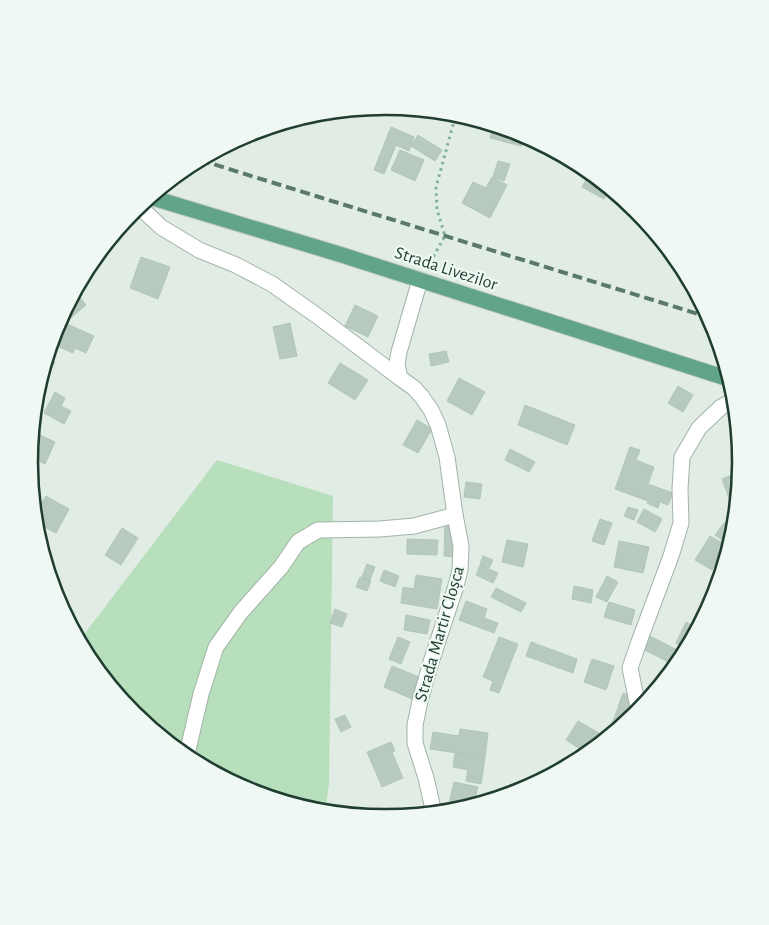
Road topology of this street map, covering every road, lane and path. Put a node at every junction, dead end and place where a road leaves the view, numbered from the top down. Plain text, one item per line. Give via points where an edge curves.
1 (454, 122) edge
2 (159, 200) edge
3 (145, 212) edge
4 (420, 280) junction
5 (721, 376) edge
6 (400, 378) junction
7 (727, 404) edge
8 (455, 515) junction
9 (637, 700) edge
10 (188, 748) edge
11 (433, 807) edge

1 - 4 path via 436,187 445,236
2 - 4 main road, Strada Livezilor
3 - 6 street, Strada Martir Cloșca via 161,227 199,250 272,284
4 - 5 main road, Strada Livezilor
4 - 6 street via 399,352
6 - 8 street, Strada Martir Cloșca via 422,397 438,425 447,458
7 - 9 street via 699,428 682,458 682,523 630,668
8 - 10 street via 414,526 318,530 298,542 216,647
8 - 11 street, Strada Martir Cloșca via 461,546 460,570 415,725 415,743

